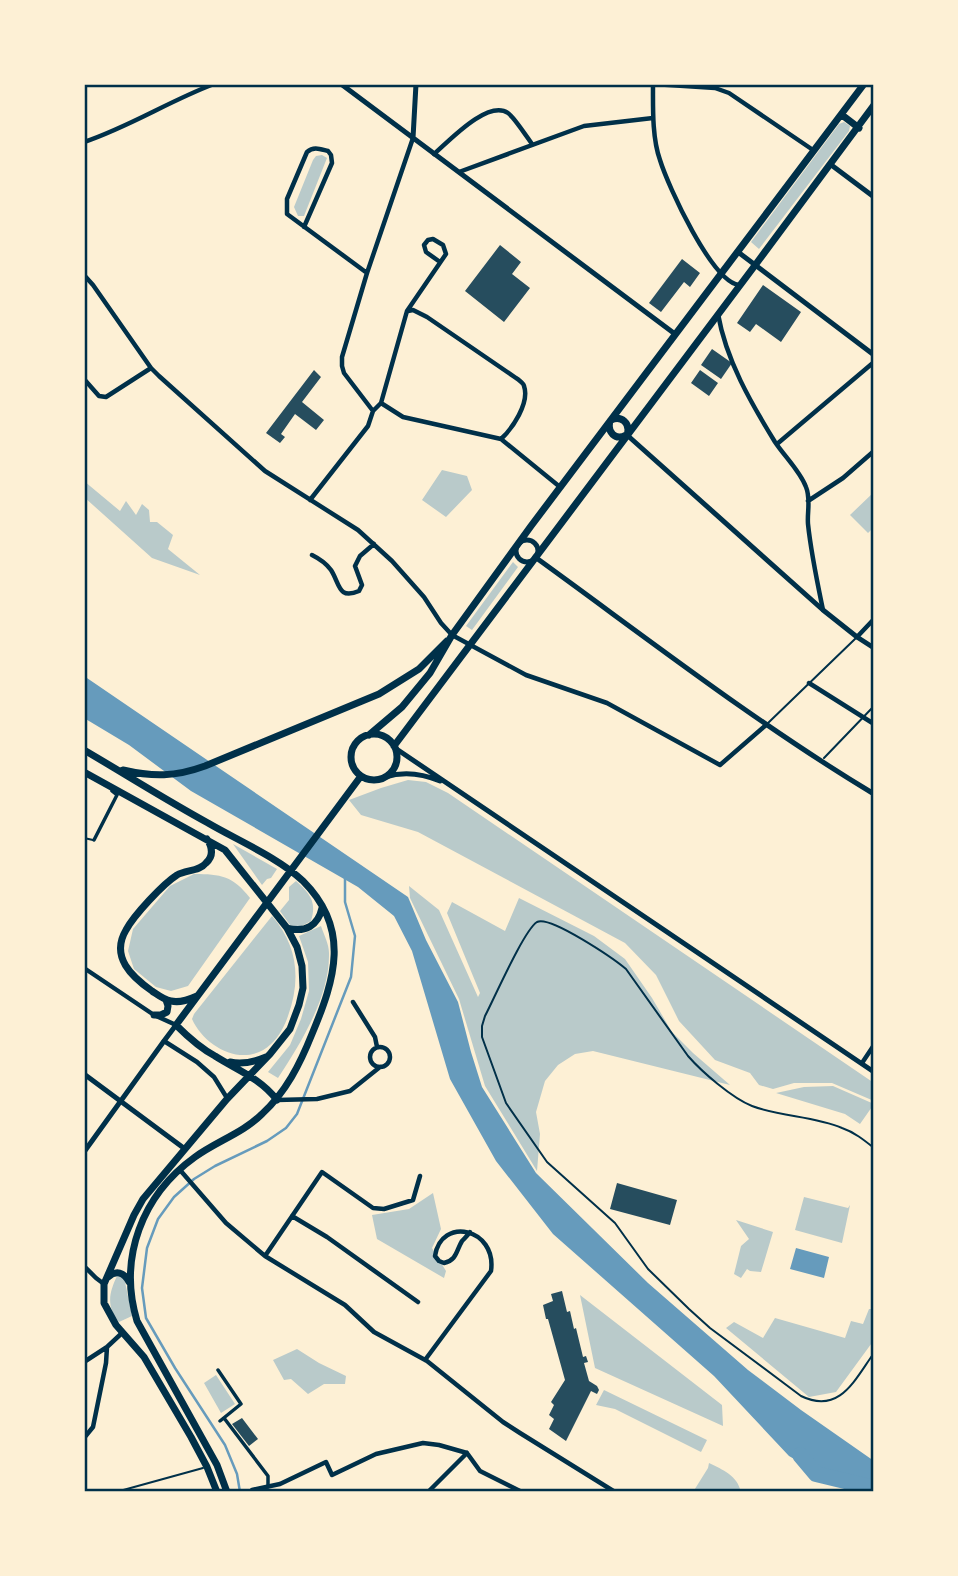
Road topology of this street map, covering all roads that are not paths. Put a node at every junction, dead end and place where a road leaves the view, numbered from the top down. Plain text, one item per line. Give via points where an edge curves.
1 (214, 84) edge
2 (341, 84) edge
3 (416, 84) edge
4 (653, 84) edge
5 (863, 84) edge
6 (874, 106) edge
7 (842, 115) junction
8 (653, 118) junction
9 (859, 128) junction
10 (413, 138) junction
11 (84, 142) edge
12 (532, 144) junction
13 (814, 151) junction
14 (434, 154) junction
15 (830, 164) junction
16 (459, 172) junction
17 (874, 197) edge
18 (304, 226) junction
19 (738, 252) junction
20 (440, 262) junction
21 (756, 264) junction
22 (367, 273) junction
23 (721, 273) junction
24 (84, 275) edge
25 (739, 285) junction
26 (407, 311) junction
27 (718, 314) junction
28 (675, 334) junction
29 (874, 355) edge
30 (874, 362) edge
31 (151, 368) junction
32 (84, 379) edge
33 (381, 403) junction
34 (373, 411) junction
35 (611, 420) junction
36 (627, 435) junction
37 (501, 439) junction
38 (777, 444) junction
39 (873, 455) edge
40 (560, 487) junction
41 (310, 500) junction
42 (808, 501) junction
43 (518, 543) junction
44 (374, 544) junction
45 (312, 555) dead end
46 (535, 557) junction
47 (824, 611) junction
48 (874, 619) edge
49 (452, 635) junction
50 (857, 637) junction
51 (470, 645) junction
52 (874, 648) edge
53 (809, 683) junction
54 (874, 706) edge
55 (863, 718) junction
56 (874, 724) edge
57 (766, 725) junction
58 (369, 735) junction
59 (394, 747) junction
60 (84, 750) edge
61 (104, 762) junction
62 (821, 762) junction
63 (84, 772) edge
64 (361, 776) junction
65 (385, 777) junction
66 (95, 778) junction
67 (448, 784) junction
68 (874, 794) edge
69 (84, 838) edge
70 (206, 839) junction
71 (94, 840) joint
72 (322, 907) junction
73 (287, 928) junction
74 (84, 968) edge
75 (198, 995) junction
76 (166, 1000) junction
77 (353, 1002) dead end
78 (154, 1015) junction
79 (176, 1025) junction
80 (163, 1041) junction
81 (874, 1045) edge
82 (377, 1047) junction
83 (271, 1054) junction
84 (222, 1061) junction
85 (862, 1063) junction
86 (380, 1067) junction
87 (874, 1072) edge
88 (84, 1074) edge
89 (250, 1076) junction
90 (227, 1099) junction
91 (276, 1100) junction
92 (121, 1101) junction
93 (874, 1148) edge
94 (185, 1149) junction
95 (84, 1152) edge
96 (182, 1172) junction
97 (420, 1175) dead end
98 (151, 1190) junction
99 (158, 1196) junction
100 (292, 1216) junction
101 (470, 1232) junction
102 (265, 1256) junction
103 (114, 1262) junction
104 (84, 1266) edge
105 (130, 1266) junction
106 (130, 1282) junction
107 (104, 1284) junction
108 (418, 1302) dead end
109 (122, 1333) junction
110 (148, 1342) junction
111 (107, 1347) junction
112 (137, 1349) junction
113 (874, 1353) edge
114 (425, 1360) junction
115 (84, 1362) edge
116 (218, 1370) dead end
117 (84, 1438) edge
118 (467, 1453) junction
119 (207, 1467) junction
120 (268, 1487) junction
121 (116, 1492) edge
122 (217, 1492) edge
123 (227, 1492) edge
124 (252, 1492) edge
125 (428, 1492) edge
126 (522, 1492) edge
127 (615, 1492) edge

1 - 11 street
2 - 10 street
3 - 10 street
4 - 8 street
4 - 13 street via 729,93
5 - 7 main road
6 - 9 main road
7 - 9 main road
7 - 13 main road
8 - 12 street via 584,127
8 - 23 street via 659,158 695,236
9 - 15 main road
10 - 14 street
10 - 22 street
12 - 14 street via 508,113 495,109 481,114
12 - 16 street
13 - 19 main road
14 - 16 street
15 - 17 street
15 - 21 main road
16 - 28 street
18 - 18 street via 287,214 287,200 307,152 317,148 328,151 332,163
18 - 22 street
19 - 21 street
19 - 23 main road
20 - 20 street via 446,254 443,245 428,240 426,252
20 - 26 street
21 - 25 main road
21 - 29 street
22 - 34 street via 341,366
23 - 25 street
23 - 28 main road
24 - 31 street
25 - 27 main road
26 - 33 street
26 - 37 street via 427,317 523,384 519,416
27 - 36 main road
27 - 38 street via 742,384
28 - 35 main road
30 - 38 street
31 - 32 street via 106,397 99,396
31 - 41 street via 265,471
33 - 34 street
33 - 37 street via 403,417
34 - 41 street via 368,426
35 - 36 main road via 625,421
35 - 36 main road via 613,435
35 - 40 main road
36 - 46 main road
36 - 47 street
37 - 40 street
38 - 42 street via 805,483
39 - 42 street
40 - 43 main road
41 - 44 street
42 - 47 street via 807,521
43 - 46 street via 533,542
43 - 46 street via 520,559
43 - 49 main road
44 - 45 street via 355,566 362,585 352,594 341,591 328,567
44 - 49 street
46 - 51 main road
46 - 57 street
47 - 50 street
48 - 50 street
49 - 51 street
49 - 58 main road via 417,690
49 - 61 main road via 419,669 379,694 189,772 154,776
50 - 52 street
50 - 53 lane
51 - 57 street via 526,674 607,703 720,765
51 - 59 main road
53 - 55 street
53 - 57 lane
54 - 55 lane
55 - 56 street
55 - 62 lane
57 - 62 street
58 - 59 main road via 381,735
58 - 64 main road via 359,739 351,753
59 - 65 main road via 394,767
59 - 67 street
60 - 61 main road
61 - 72 main road via 281,865 301,879
62 - 68 street
63 - 66 main road
64 - 65 main road
64 - 75 main road
65 - 67 street via 416,774
66 - 70 main road
66 - 71 street via 117,795
67 - 85 street
69 - 71 lane
70 - 73 main road via 229,854
70 - 76 main road via 211,847 208,862 167,883 131,922 121,941 130,973
72 - 73 main road via 320,917 306,930
72 - 91 main road via 334,948 330,987 300,1062
73 - 83 main road via 297,947 303,988 290,1029
74 - 78 street
75 - 76 main road
75 - 79 main road
76 - 78 main road via 167,1012
77 - 82 street
78 - 79 street
79 - 80 street
79 - 84 main road
80 - 90 street via 214,1077
80 - 92 street
81 - 85 street
82 - 86 street via 370,1057
82 - 86 street via 387,1049 390,1055 389,1062
83 - 84 main road via 253,1062
83 - 89 main road
84 - 89 main road
85 - 87 street
86 - 91 street via 350,1091
88 - 92 street
89 - 90 main road
89 - 91 main road
90 - 94 main road
91 - 96 main road via 246,1128 206,1149
92 - 94 street
92 - 95 street
93 - 113 lane via 826,1122 741,1100 698,1068 618,962 550,922 538,922 526,934 485,1016 482,1037 506,1103 547,1162 615,1223 649,1269 710,1328 813,1401 845,1393
94 - 98 main road
96 - 99 main road
96 - 102 street via 226,1223
97 - 100 street via 413,1200 384,1209 373,1208 322,1172
98 - 99 main road
98 - 103 main road via 134,1215
99 - 105 main road via 136,1236
100 - 102 street
100 - 108 street
101 - 101 street via 448,1234 440,1241 435,1256 439,1261 450,1262
101 - 114 street via 491,1251 491,1271
102 - 114 street via 345,1305 374,1332
103 - 105 main road via 121,1271
103 - 107 main road
104 - 107 street
105 - 106 main road
106 - 107 main road via 114,1273
106 - 110 main road via 134,1308
107 - 109 main road via 108,1314
109 - 111 street
109 - 112 main road
110 - 112 main road
110 - 123 main road via 217,1465
111 - 115 street
111 - 117 street via 93,1427
112 - 119 main road
114 - 127 street via 503,1422
116 - 120 street via 241,1404 222,1419 268,1476
118 - 120 street via 423,1443 376,1454 332,1475 326,1462
118 - 125 street
118 - 126 street via 480,1471
119 - 121 lane
119 - 122 main road
120 - 124 street

